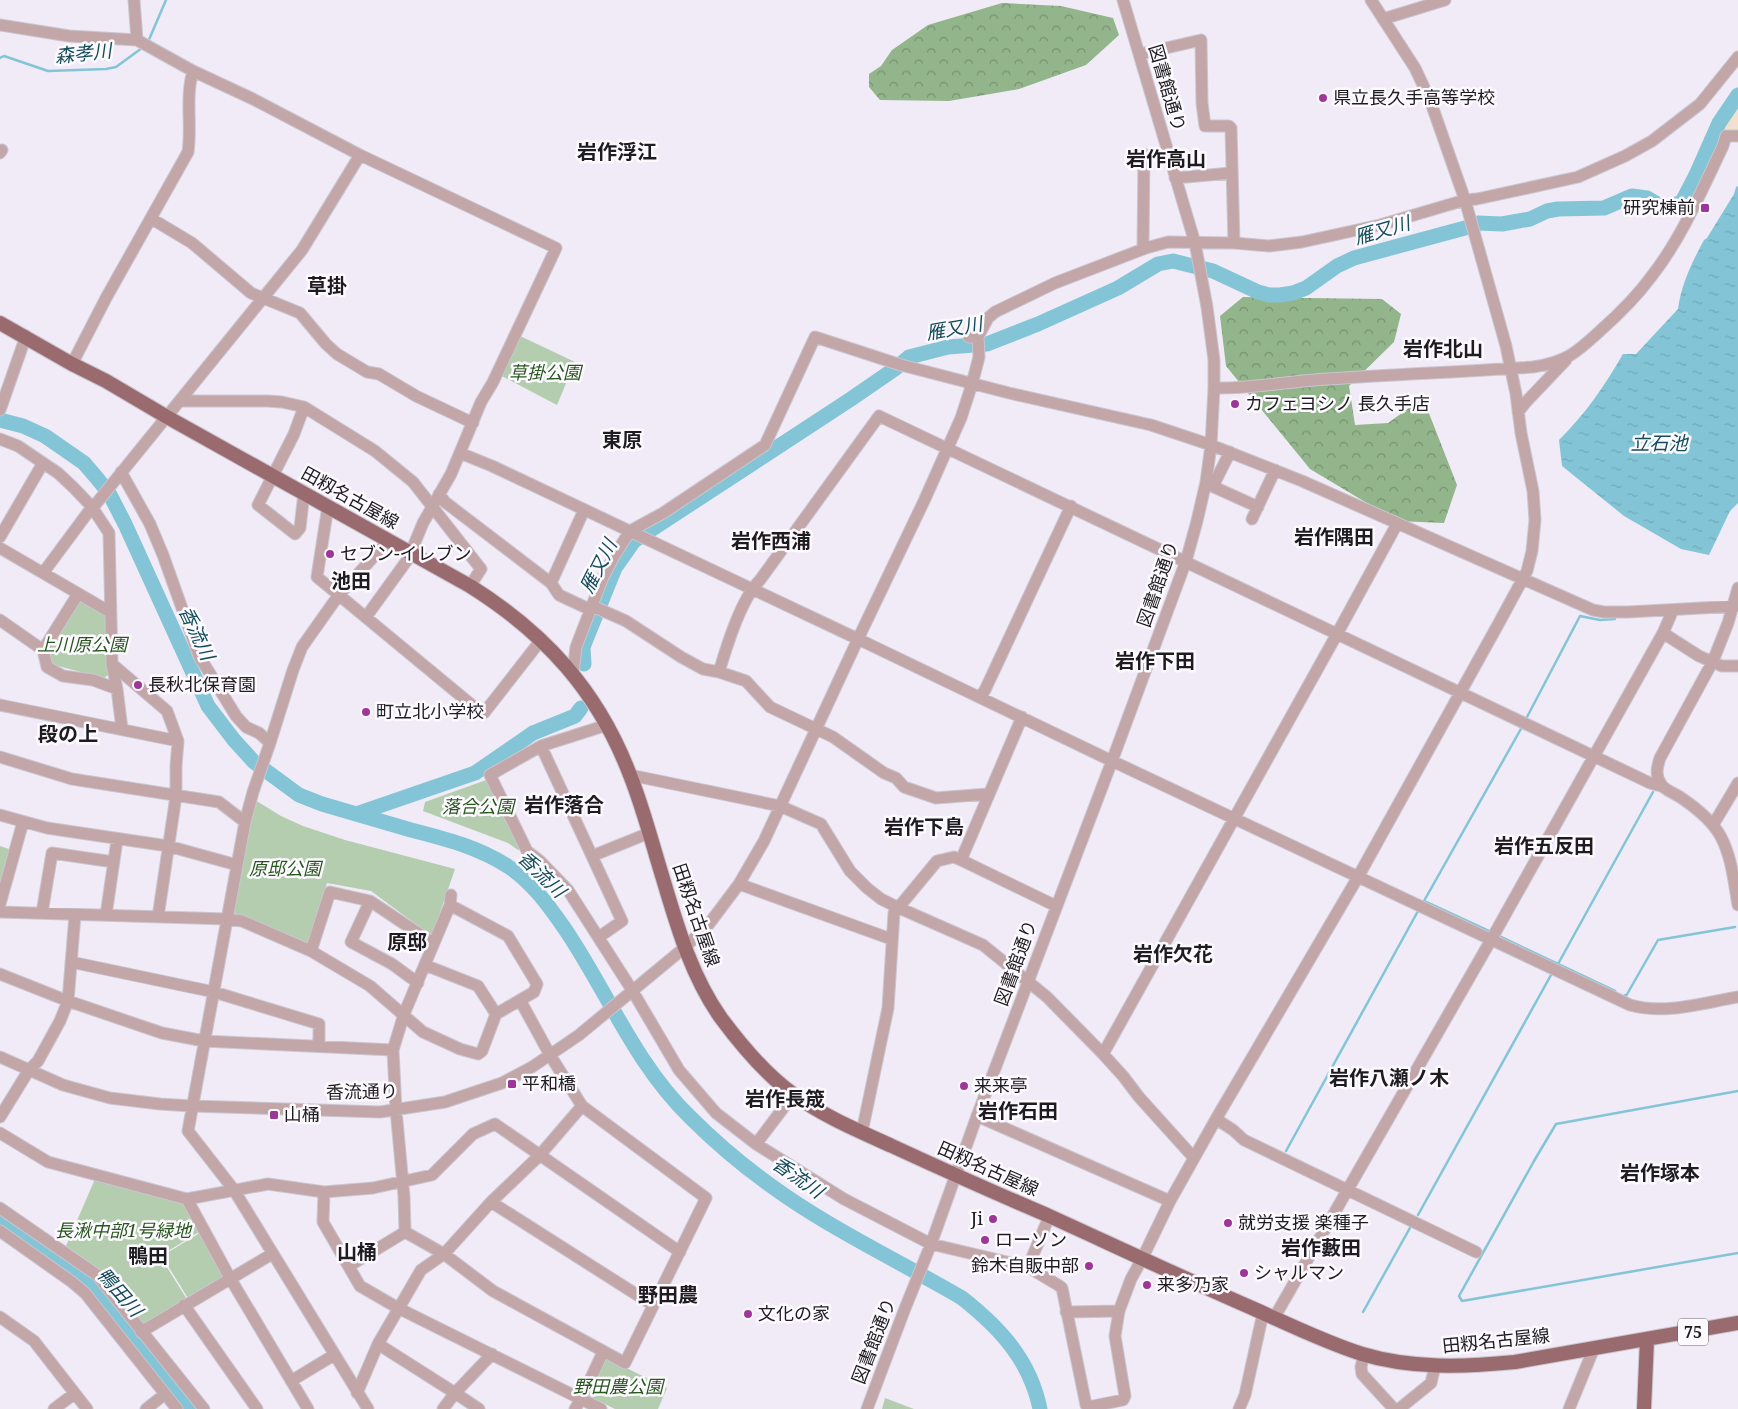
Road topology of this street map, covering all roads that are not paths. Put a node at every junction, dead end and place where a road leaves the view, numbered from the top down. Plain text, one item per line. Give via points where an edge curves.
1 (134, 0) edge
2 (1123, 0) edge
3 (1371, 0) edge
4 (1445, 0) edge
5 (1383, 19) junction
6 (0, 25) edge
7 (139, 41) junction
8 (1140, 54) junction
9 (1738, 57) edge
10 (193, 71) junction
11 (1738, 136) edge
12 (1144, 154) dead end
13 (360, 155) junction
14 (1231, 173) junction
15 (1175, 178) junction
16 (1465, 200) junction
17 (152, 219) junction
18 (1195, 243) junction
19 (1234, 243) junction
20 (1143, 249) junction
21 (262, 298) junction
22 (0, 323) edge
23 (26, 336) junction
24 (1569, 357) junction
25 (72, 364) junction
26 (1511, 369) junction
27 (972, 384) junction
28 (1214, 388) junction
29 (180, 401) junction
30 (2, 405) edge
31 (304, 407) junction
32 (1518, 412) junction
33 (167, 417) junction
34 (473, 423) junction
35 (0, 439) edge
36 (1210, 444) junction
37 (948, 448) junction
38 (1230, 452) junction
39 (460, 453) junction
40 (43, 463) junction
41 (1275, 470) junction
42 (120, 473) junction
43 (272, 475) junction
44 (304, 493) junction
45 (439, 494) junction
46 (93, 506) junction
47 (328, 506) junction
48 (1071, 506) junction
49 (432, 507) junction
50 (1258, 507) junction
51 (584, 510) junction
52 (1252, 519) dead end
53 (1397, 524) junction
54 (631, 532) junction
55 (0, 538) edge
56 (388, 542) junction
57 (0, 548) edge
58 (410, 552) junction
59 (1186, 561) junction
60 (43, 573) junction
61 (1523, 579) junction
62 (551, 583) junction
63 (470, 586) junction
64 (751, 589) junction
65 (78, 594) junction
66 (338, 596) junction
67 (1736, 599) edge
68 (592, 608) junction
69 (1673, 610) junction
70 (110, 612) junction
71 (366, 617) junction
72 (0, 620) edge
73 (1663, 633) junction
74 (1337, 634) junction
75 (858, 639) junction
76 (541, 640) junction
77 (43, 650) junction
78 (1713, 661) junction
79 (112, 664) junction
80 (1738, 666) edge
81 (719, 672) junction
82 (573, 673) junction
83 (117, 689) junction
84 (1460, 692) junction
85 (980, 697) junction
86 (0, 705) edge
87 (1022, 717) junction
88 (607, 725) junction
89 (817, 729) junction
90 (122, 730) junction
91 (178, 742) junction
92 (541, 746) junction
93 (269, 747) junction
94 (1594, 755) junction
95 (0, 757) edge
96 (1112, 761) junction
97 (630, 775) junction
98 (1738, 783) edge
99 (1661, 786) junction
100 (988, 794) junction
101 (176, 796) junction
102 (780, 806) junction
103 (0, 815) edge
104 (1234, 819) junction
105 (23, 822) junction
106 (245, 822) junction
107 (1713, 825) junction
108 (649, 833) junction
109 (117, 840) junction
110 (168, 846) junction
111 (592, 856) junction
112 (1734, 858) edge
113 (961, 860) junction
114 (114, 862) junction
115 (237, 865) junction
116 (1358, 877) junction
117 (739, 884) junction
118 (370, 901) junction
119 (0, 904) edge
120 (1738, 905) edge
121 (1056, 906) junction
122 (897, 907) junction
123 (0, 912) edge
124 (42, 913) junction
125 (74, 915) junction
126 (106, 916) junction
127 (158, 917) junction
128 (227, 919) junction
129 (599, 937) junction
130 (891, 939) junction
131 (1491, 940) junction
132 (433, 943) junction
133 (684, 948) junction
134 (311, 952) junction
135 (71, 962) junction
136 (425, 965) junction
137 (0, 974) edge
138 (1028, 982) junction
139 (418, 983) junction
140 (214, 992) junction
141 (630, 992) junction
142 (1738, 997) edge
143 (520, 1000) junction
144 (68, 1001) junction
145 (404, 1014) junction
146 (496, 1014) junction
147 (204, 1041) junction
148 (319, 1045) junction
149 (393, 1050) junction
150 (1103, 1054) junction
151 (550, 1055) junction
152 (0, 1057) edge
153 (29, 1070) junction
154 (794, 1094) junction
155 (192, 1106) junction
156 (582, 1106) junction
157 (396, 1110) junction
158 (977, 1116) junction
159 (0, 1117) edge
160 (1216, 1119) junction
161 (862, 1132) junction
162 (0, 1133) edge
163 (756, 1144) junction
164 (539, 1156) junction
165 (1194, 1158) junction
166 (956, 1176) junction
167 (403, 1180) junction
168 (234, 1190) junction
169 (1347, 1190) junction
170 (324, 1192) junction
171 (187, 1200) junction
172 (1170, 1201) junction
173 (491, 1202) junction
174 (0, 1208) edge
175 (1050, 1217) junction
176 (0, 1232) edge
177 (405, 1232) junction
178 (931, 1244) junction
179 (680, 1252) junction
180 (1476, 1252) dead end
181 (272, 1254) junction
182 (444, 1254) junction
183 (1142, 1259) junction
184 (349, 1266) junction
185 (1028, 1268) junction
186 (230, 1278) junction
187 (654, 1305) junction
188 (184, 1306) junction
189 (398, 1308) junction
190 (1119, 1311) junction
191 (1066, 1312) junction
192 (1269, 1316) junction
193 (0, 1317) edge
194 (1738, 1323) edge
195 (141, 1332) junction
196 (1647, 1340) junction
197 (378, 1344) junction
198 (1594, 1348) junction
199 (603, 1352) junction
200 (492, 1354) junction
201 (1364, 1354) junction
202 (334, 1355) junction
203 (1434, 1366) junction
204 (291, 1381) junction
205 (358, 1393) junction
206 (455, 1393) junction
207 (74, 1394) junction
208 (165, 1394) junction
209 (578, 1404) edge
210 (54, 1409) edge
211 (87, 1409) edge
212 (146, 1409) edge
213 (177, 1409) edge
214 (204, 1409) edge
215 (257, 1409) edge
216 (308, 1409) edge
217 (368, 1409) edge
218 (443, 1409) edge
219 (479, 1409) edge
220 (601, 1409) edge
221 (867, 1409) edge
222 (1240, 1409) edge
223 (1394, 1409) edge
224 (1399, 1409) edge
225 (1569, 1409) edge
226 (1644, 1409) edge

1 - 7 street
2 - 8 street, 図書館通り
3 - 5 street
4 - 5 street
5 - 16 street via 1415,68 1430,100
6 - 7 street via 69,36
7 - 10 street
8 - 14 street via 1201,40 1205,126 1230,128
8 - 15 street, 図書館通り
9 - 16 street via 1700,104 1685,109 1645,145 1625,156 1578,177
10 - 13 street
10 - 17 street via 188,152
11 - 24 street via 1726,136 1693,209 1651,278 1612,320
12 - 20 street
13 - 21 street via 302,250
13 - 34 street via 556,248
14 - 15 street
14 - 19 street
15 - 18 street, 図書館通り
16 - 19 street via 1380,225 1302,242 1269,246
16 - 26 street
17 - 21 street via 192,243
17 - 25 street
18 - 19 street
18 - 20 street via 1168,242
18 - 28 street, 図書館通り via 1211,334
20 - 27 street, 香流通り via 995,312 988,318 976,341 979,357
21 - 29 street
21 - 34 street via 300,313 337,354 367,372 379,374
22 - 23 main road, 田籾名古屋線
23 - 25 main road, 田籾名古屋線
23 - 30 street
24 - 26 street via 1549,365
24 - 32 street
25 - 33 main road, 田籾名古屋線
26 - 28 street
26 - 32 street
27 - 36 street via 1151,426
27 - 37 street, 香流通り
27 - 54 street via 815,337 766,445
28 - 36 street, 図書館通り
29 - 31 street via 267,401
29 - 33 street
31 - 43 street
31 - 49 street via 375,451 413,482
32 - 61 street via 1533,491 1535,520 1532,551
33 - 42 street
33 - 43 main road, 田籾名古屋線
34 - 39 street
35 - 40 street via 18,446
36 - 38 street
36 - 59 street, 図書館通り via 1206,482
37 - 48 street
37 - 64 street via 879,416
37 - 75 street, 香流通り
38 - 41 street
38 - 50 street via 1214,487
39 - 45 street
39 - 51 street
40 - 46 street
40 - 55 street
41 - 50 street
41 - 53 street
42 - 46 street
42 - 93 street via 150,524 199,656 236,716 246,727 259,733
43 - 44 main road, 田籾名古屋線
43 - 44 street via 258,505 295,534 300,528
44 - 47 main road, 田籾名古屋線
45 - 49 street
45 - 62 street via 445,502
46 - 60 street
46 - 70 street via 109,533
47 - 56 main road, 田籾名古屋線
47 - 66 street via 317,577
48 - 59 street
48 - 85 street
49 - 58 street
49 - 63 street via 481,569
50 - 52 street
51 - 54 street
51 - 62 street
53 - 61 street
53 - 74 street
54 - 64 street
54 - 68 street via 614,556
56 - 58 main road, 田籾名古屋線
56 - 66 street
57 - 60 street
58 - 63 main road, 田籾名古屋線
58 - 71 street
59 - 74 street
59 - 96 street, 図書館通り
60 - 65 street
61 - 69 street via 1593,610
61 - 84 street
62 - 68 street via 559,594
63 - 76 main road, 田籾名古屋線
64 - 75 street
64 - 81 street
65 - 70 street
65 - 77 street
66 - 71 street
66 - 93 street via 302,647
67 - 69 street
67 - 78 street
68 - 81 street via 626,621 703,669
68 - 82 street via 576,647
69 - 73 street
70 - 79 street
71 - 76 street via 484,713
72 - 77 street
73 - 78 street
73 - 94 street
74 - 84 street
74 - 104 street
75 - 85 street
75 - 89 street, 香流通り
76 - 82 main road, 田籾名古屋線
77 - 83 street via 47,667 63,676 93,680
78 - 80 street via 1722,666
78 - 99 street via 1660,758 1656,768
79 - 83 street
79 - 91 street via 167,711
81 - 89 street via 746,681 770,707
82 - 88 main road, 田籾名古屋線
83 - 90 street
84 - 94 street
84 - 116 street
85 - 87 street
86 - 90 street
87 - 96 street
87 - 100 street
88 - 92 street
88 - 97 main road, 田籾名古屋線
89 - 100 street via 896,778 904,787 936,798
89 - 102 street, 香流通り
90 - 91 street
91 - 101 street
92 - 111 street
92 - 129 street via 490,775 527,851 568,890
93 - 106 street
94 - 99 street
94 - 131 street
95 - 101 street via 72,779
96 - 104 street
96 - 121 street, 図書館通り
97 - 102 street
97 - 108 main road, 田籾名古屋線
98 - 107 street
99 - 107 street via 1693,806
100 - 113 street
101 - 106 street via 218,802
101 - 110 street
102 - 117 street, 香流通り
102 - 122 street via 821,824 858,881
103 - 105 street
104 - 116 street
104 - 150 street
105 - 109 street
105 - 119 street
106 - 115 street
107 - 112 street
108 - 111 street
108 - 133 main road, 田籾名古屋線
109 - 110 street
109 - 114 street
110 - 115 street
110 - 127 street
111 - 129 street via 622,921
112 - 120 street
113 - 121 street
113 - 122 street via 954,857 937,861
114 - 124 street via 52,853
114 - 126 street
115 - 128 street
116 - 131 street
116 - 160 street
117 - 130 street
117 - 133 street, 香流通り via 709,924
118 - 132 street
118 - 134 street via 330,892
118 - 139 street via 351,942 392,964
121 - 138 street, 図書館通り
122 - 130 street
122 - 138 street via 983,945
123 - 124 street
124 - 125 street
125 - 126 street
125 - 135 street
126 - 127 street
127 - 128 street
128 - 134 street via 242,921
128 - 140 street
129 - 141 street
130 - 161 street via 888,1008
131 - 142 street via 1590,988 1646,1010 1666,1010
131 - 169 street
132 - 136 street
132 - 143 street via 450,900 508,936 537,984 534,992
133 - 141 street, 香流通り
133 - 154 main road, 田籾名古屋線 via 720,1016 757,1062
134 - 145 street via 370,986
135 - 140 street
135 - 144 street
136 - 139 street
136 - 146 street via 478,986
137 - 144 street
138 - 150 street
138 - 158 street, 図書館通り
139 - 145 street
140 - 147 street
140 - 148 street via 319,1024
141 - 151 street, 香流通り
141 - 163 street via 679,1070 716,1113
143 - 146 street
143 - 151 street
144 - 147 street via 162,1033
144 - 153 street via 38,1061
145 - 146 street via 424,1032 478,1054
145 - 149 street
147 - 148 street
147 - 155 street
148 - 149 street
149 - 157 street
150 - 165 street
151 - 156 street
151 - 157 street, 香流通り via 502,1083 473,1094
152 - 153 street, 香流通り
153 - 155 street, 香流通り via 63,1085 110,1098
153 - 159 street
154 - 161 main road, 田籾名古屋線
154 - 163 street
155 - 157 street, 香流通り
155 - 168 street via 188,1131
156 - 164 street
156 - 179 street via 706,1198
157 - 167 street
158 - 166 street, 図書館通り
158 - 172 street
160 - 165 street
160 - 169 street via 1244,1140
161 - 166 main road, 田籾名古屋線
162 - 171 street via 48,1162
163 - 178 street via 844,1199
164 - 167 street via 494,1124 473,1134 432,1175
164 - 173 street
164 - 179 street
165 - 172 street
166 - 175 main road, 田籾名古屋線
166 - 178 street, 図書館通り
167 - 170 street via 373,1188
167 - 177 street
168 - 170 street via 268,1184
168 - 171 street
168 - 181 street
169 - 180 street
169 - 192 street
170 - 184 street via 323,1222
171 - 186 street
172 - 183 street
173 - 182 street
173 - 187 street
174 - 195 street via 97,1275
175 - 183 main road, 田籾名古屋線
175 - 185 street
176 - 208 street via 85,1293
177 - 182 street
177 - 184 street
178 - 185 street
178 - 221 street, 図書館通り
179 - 187 street
181 - 186 street
181 - 202 street
182 - 189 street via 421,1270
182 - 199 street via 493,1291
183 - 190 street via 1130,1279
183 - 192 main road, 田籾名古屋線
184 - 189 street via 360,1286
185 - 191 street via 1062,1288
186 - 188 street
186 - 204 street
187 - 199 street via 625,1363
188 - 195 street
188 - 215 street
189 - 197 street
189 - 200 street
190 - 191 street
190 - 191 street via 1115,1336 1125,1399 1088,1406 1084,1401
192 - 201 main road, 田籾名古屋線
192 - 222 street
193 - 207 street via 34,1341
194 - 196 main road, 75
195 - 214 street
196 - 198 main road, 田籾名古屋線
196 - 226 main road
197 - 205 street
197 - 206 street
198 - 203 main road, 田籾名古屋線 via 1515,1362
198 - 225 street
199 - 209 street
200 - 206 street
200 - 209 street
201 - 203 main road, 田籾名古屋線
201 - 223 street via 1362,1374
202 - 204 street
202 - 205 street
203 - 224 street via 1431,1383
204 - 216 street
205 - 217 street
206 - 218 street
206 - 219 street
207 - 210 street
207 - 211 street
208 - 212 street
208 - 213 street
209 - 220 street

